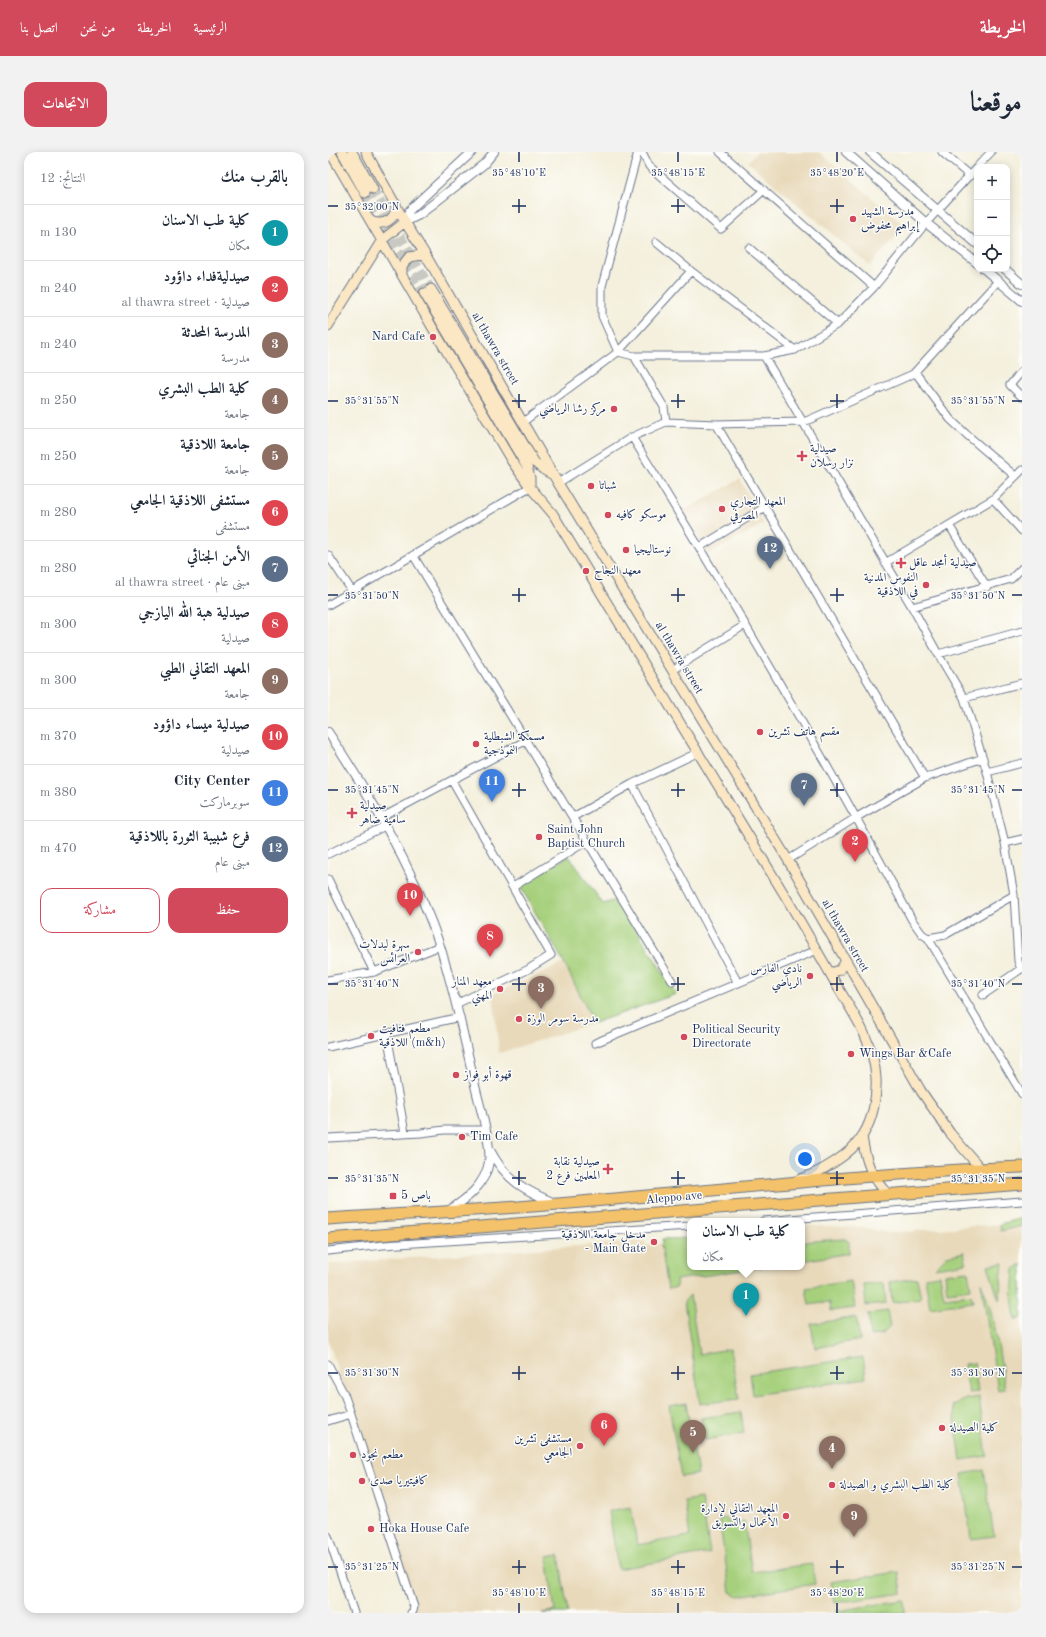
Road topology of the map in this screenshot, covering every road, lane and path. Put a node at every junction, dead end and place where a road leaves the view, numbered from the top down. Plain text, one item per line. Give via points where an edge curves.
1 (330, 152) edge
2 (342, 152) edge
3 (352, 152) edge
4 (366, 152) edge
5 (472, 152) edge
6 (494, 152) edge
7 (638, 152) edge
8 (642, 152) edge
9 (720, 152) edge
10 (846, 152) edge
11 (870, 152) edge
12 (942, 152) edge
13 (991, 152) edge
14 (980, 164) edge
15 (974, 171) edge
16 (970, 176) junction
17 (764, 190) junction
18 (396, 204) junction
19 (938, 210) junction
20 (371, 221) junction
21 (405, 222) junction
22 (926, 223) junction
23 (382, 240) junction
24 (974, 241) edge
25 (656, 242) dead end
26 (749, 248) dead end
27 (428, 259) junction
28 (974, 261) edge
29 (691, 271) junction
30 (988, 272) edge
31 (1008, 272) edge
32 (402, 273) junction
33 (999, 280) junction
34 (1022, 284) edge
35 (874, 287) junction
36 (1022, 301) edge
37 (838, 324) junction
38 (328, 326) edge
39 (795, 350) junction
40 (618, 352) junction
41 (634, 356) junction
42 (764, 356) junction
43 (1022, 371) edge
44 (915, 372) junction
45 (1022, 397) edge
46 (523, 422) junction
47 (666, 422) junction
48 (804, 422) junction
49 (716, 424) junction
50 (632, 437) junction
51 (1022, 470) edge
52 (553, 475) junction
53 (1015, 476) junction
54 (558, 483) junction
55 (530, 487) junction
56 (993, 499) junction
57 (765, 507) junction
58 (949, 525) junction
59 (1022, 531) edge
60 (700, 547) junction
61 (328, 555) edge
62 (412, 555) junction
63 (885, 563) junction
64 (1022, 568) edge
65 (987, 587) junction
66 (352, 591) junction
67 (328, 605) edge
68 (912, 607) junction
69 (745, 625) junction
70 (1022, 632) edge
71 (938, 654) junction
72 (672, 670) junction
73 (1022, 683) edge
74 (964, 698) junction
75 (328, 732) edge
76 (525, 741) junction
77 (699, 752) junction
78 (983, 758) junction
79 (1022, 763) edge
80 (987, 772) junction
81 (925, 778) junction
82 (452, 780) junction
83 (632, 784) junction
84 (573, 817) junction
85 (857, 817) junction
86 (383, 822) junction
87 (1022, 839) edge
88 (587, 841) junction
89 (1005, 843) junction
90 (328, 854) edge
91 (788, 860) junction
92 (328, 879) edge
93 (513, 887) junction
94 (1014, 895) junction
95 (928, 938) junction
96 (440, 946) junction
97 (817, 950) junction
98 (846, 962) junction
99 (1021, 969) edge
100 (374, 972) junction
101 (830, 972) junction
102 (328, 980) edge
103 (672, 982) dead end
104 (738, 983) junction
105 (984, 995) dead end
106 (456, 1004) junction
107 (460, 1018) junction
108 (387, 1034) junction
109 (595, 1043) dead end
110 (328, 1047) edge
111 (1022, 1094) edge
112 (485, 1130) junction
113 (405, 1133) junction
114 (862, 1136) junction
115 (328, 1138) edge
116 (488, 1145) junction
117 (1022, 1167) edge
118 (981, 1169) junction
119 (874, 1177) junction
120 (790, 1183) junction
121 (1022, 1184) edge
122 (888, 1194) junction
123 (1022, 1201) edge
124 (558, 1204) junction
125 (448, 1211) junction
126 (802, 1218) edge
127 (328, 1220) edge
128 (687, 1226) edge
129 (328, 1239) edge
130 (328, 1251) edge
131 (328, 1364) edge
132 (351, 1414) junction
133 (328, 1421) edge
134 (328, 1536) edge
135 (354, 1613) edge
136 (411, 1613) edge

1 - 20 main road
2 - 3 main road via 369,191
4 - 18 main road, al thawra street
5 - 21 street via 409,211
6 - 21 street via 484,164 419,215
7 - 40 street via 602,286 602,316
8 - 17 street via 648,166 721,229
9 - 17 street
10 - 22 street
11 - 19 street
12 - 16 street
13 - 14 street
15 - 16 street
16 - 19 street
17 - 35 street
18 - 20 main road via 395,212 390,219 383,223
18 - 21 main road, al thawra street
19 - 22 street
19 - 24 street
20 - 23 main road
21 - 23 main road
21 - 27 main road, al thawra street
22 - 28 street
22 - 35 street
23 - 32 main road
23 - 38 main road
25 - 29 street
26 - 37 street
27 - 32 main road via 421,255 409,257 404,262
27 - 46 main road, al thawra street
29 - 39 street
29 - 40 street
30 - 33 street
31 - 34 street
32 - 55 main road
33 - 36 street
33 - 44 street
35 - 37 street
37 - 39 street
39 - 42 street
40 - 41 street
40 - 46 street
41 - 42 street
41 - 47 street via 664,407
42 - 48 street
43 - 45 street via 1010,385
44 - 48 street
44 - 53 street via 950,419
46 - 52 main road, al thawra street
47 - 49 street
47 - 50 street
48 - 49 street
48 - 63 street
49 - 57 street
50 - 54 street
50 - 60 street
51 - 53 street
52 - 54 main road, al thawra street
52 - 55 main road via 539,467 532,458 428,291 527,467
53 - 56 street
54 - 72 main road, al thawra street
55 - 62 street
55 - 77 main road via 553,514
56 - 58 street
56 - 59 street
57 - 60 street
57 - 81 street
58 - 63 street
58 - 65 street
60 - 69 street
61 - 66 street
62 - 66 street
62 - 76 street
63 - 68 street
64 - 65 street via 1011,579
65 - 68 street
66 - 67 street
68 - 71 street
69 - 72 street
69 - 85 street
70 - 71 street
71 - 74 street
72 - 91 main road, al thawra street
73 - 74 street
74 - 78 street
75 - 86 street
76 - 82 street
76 - 84 street
77 - 83 street
77 - 97 main road
78 - 80 street
78 - 81 street
79 - 80 street
80 - 89 street
81 - 85 street
82 - 86 street
82 - 93 street
83 - 84 street
83 - 104 street
84 - 88 street
85 - 91 street
85 - 95 street via 912,920
86 - 90 street
86 - 96 street via 416,888
87 - 89 street
88 - 93 street
88 - 103 street
89 - 94 street
91 - 98 main road, al thawra street
92 - 100 street
93 - 106 street via 551,955 527,970
94 - 95 street via 946,935
94 - 99 street via 1018,961
95 - 111 street
96 - 100 street
96 - 106 street
97 - 101 main road
97 - 104 street
98 - 101 main road via 840,970
98 - 118 main road, al thawra street via 921,1091 950,1133
99 - 105 street
100 - 102 street
101 - 114 main road via 865,1034 874,1063 876,1086 873,1108
104 - 109 street
106 - 107 street
107 - 108 street
107 - 112 street
108 - 110 street
108 - 113 street
112 - 113 street
112 - 116 street
113 - 115 street
114 - 119 main road via 865,1157
114 - 120 main road via 829,1165
116 - 124 street via 496,1162 519,1186
116 - 125 street via 489,1160 486,1173 479,1185 468,1198
117 - 118 main road, Aleppo ave
118 - 119 main road, Aleppo ave
119 - 120 main road, Aleppo ave
119 - 122 main road
120 - 124 main road, Aleppo ave
121 - 122 main road, Aleppo ave
122 - 129 main road, Aleppo ave
123 - 126 street
124 - 125 main road, Aleppo ave
125 - 127 main road, Aleppo ave
128 - 130 street via 383,1245
131 - 132 street
132 - 133 street
132 - 136 street via 414,1607
134 - 135 street

